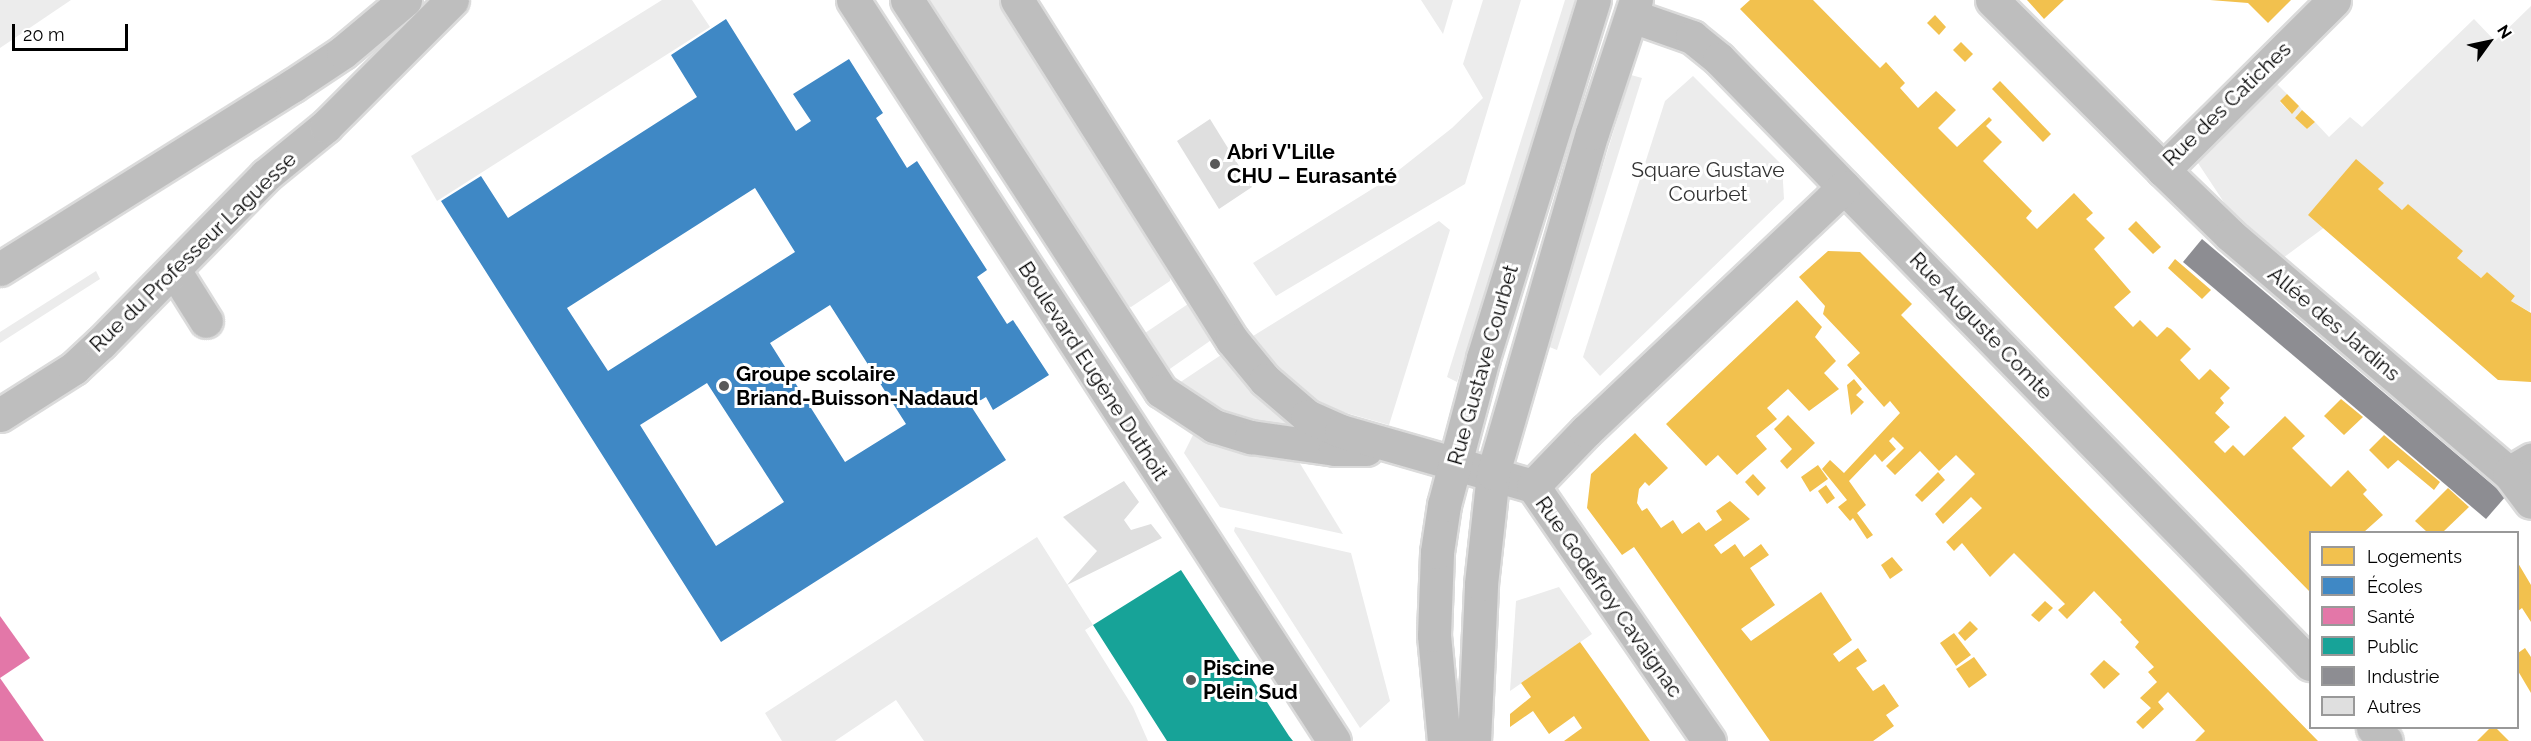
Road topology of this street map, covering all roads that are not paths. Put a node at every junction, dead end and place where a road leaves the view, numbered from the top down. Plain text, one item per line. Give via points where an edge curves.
1 (405, 0) edge
2 (452, 0) edge
3 (853, 0) edge
4 (907, 0) edge
5 (1017, 0) edge
6 (1594, 0) edge
7 (1992, 0) edge
8 (2334, 0) edge
9 (1634, 8) edge
10 (2163, 171) junction
11 (1844, 187) junction
12 (0, 269) edge
13 (174, 270) junction
14 (206, 321) dead end
15 (0, 415) edge
16 (1392, 448) junction
17 (1453, 464) junction
18 (2520, 466) edge
19 (1493, 473) junction
20 (1533, 486) junction
21 (2531, 502) edge
22 (2309, 663) edge
23 (2374, 729) edge
24 (1334, 741) edge
25 (1444, 741) edge
26 (1474, 741) edge
27 (1709, 741) edge
28 (2386, 741) edge

1 - 12 street via 343,52 292,86
2 - 13 street, Rue du Professeur Laguesse via 326,126 266,175
3 - 24 street, Boulevard Eugène Duthoit
4 - 16 street via 1161,391 1214,426 1251,437 1335,449
5 - 16 street via 1232,340 1265,380 1307,416
6 - 17 street, Rue Gustave Courbet
7 - 10 street, Rue des Catiches
8 - 10 street, Rue des Catiches
9 - 11 street, Rue Auguste Comte via 1702,46
9 - 19 street, Rue Gustave Courbet via 1586,155
10 - 18 street, Allée des Jardins via 2212,219
11 - 20 street
11 - 22 street, Rue Auguste Comte
13 - 14 street
13 - 15 street, Rue du Professeur Laguesse via 74,368
16 - 17 street
17 - 19 street
17 - 25 street, Rue Gustave Courbet via 1437,552 1435,670
18 - 21 street, Allée des Jardins
19 - 20 street, Rue Godefroy Cavaignac
19 - 26 street, Rue Gustave Courbet via 1483,565
20 - 27 street, Rue Godefroy Cavaignac
23 - 28 street

